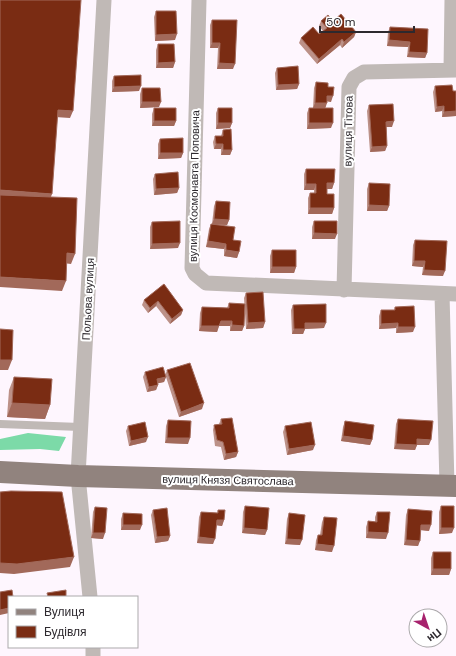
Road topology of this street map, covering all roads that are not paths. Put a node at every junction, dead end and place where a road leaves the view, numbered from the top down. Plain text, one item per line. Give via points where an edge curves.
1 (104, 0) edge
2 (198, 0) edge
3 (452, 0) edge
4 (454, 70) edge
5 (344, 290) junction
6 (449, 294) edge
7 (0, 424) edge
8 (80, 427) junction
9 (0, 472) edge
10 (78, 476) junction
11 (452, 486) edge
12 (90, 596) edge

1 - 8 street, Польова вулиця
2 - 5 street, вулиця Космонавта Поповича via 192,268 195,274 206,283
3 - 4 street
4 - 5 street, вулиця Тітова via 364,72 354,78 348,87
5 - 6 street, вулиця Космонавта Поповича
6 - 11 street
7 - 8 lane
8 - 10 street, Польова вулиця
9 - 10 main road, вулиця Князя Святослава
10 - 11 main road, вулиця Князя Святослава
10 - 12 street, Польова вулиця

